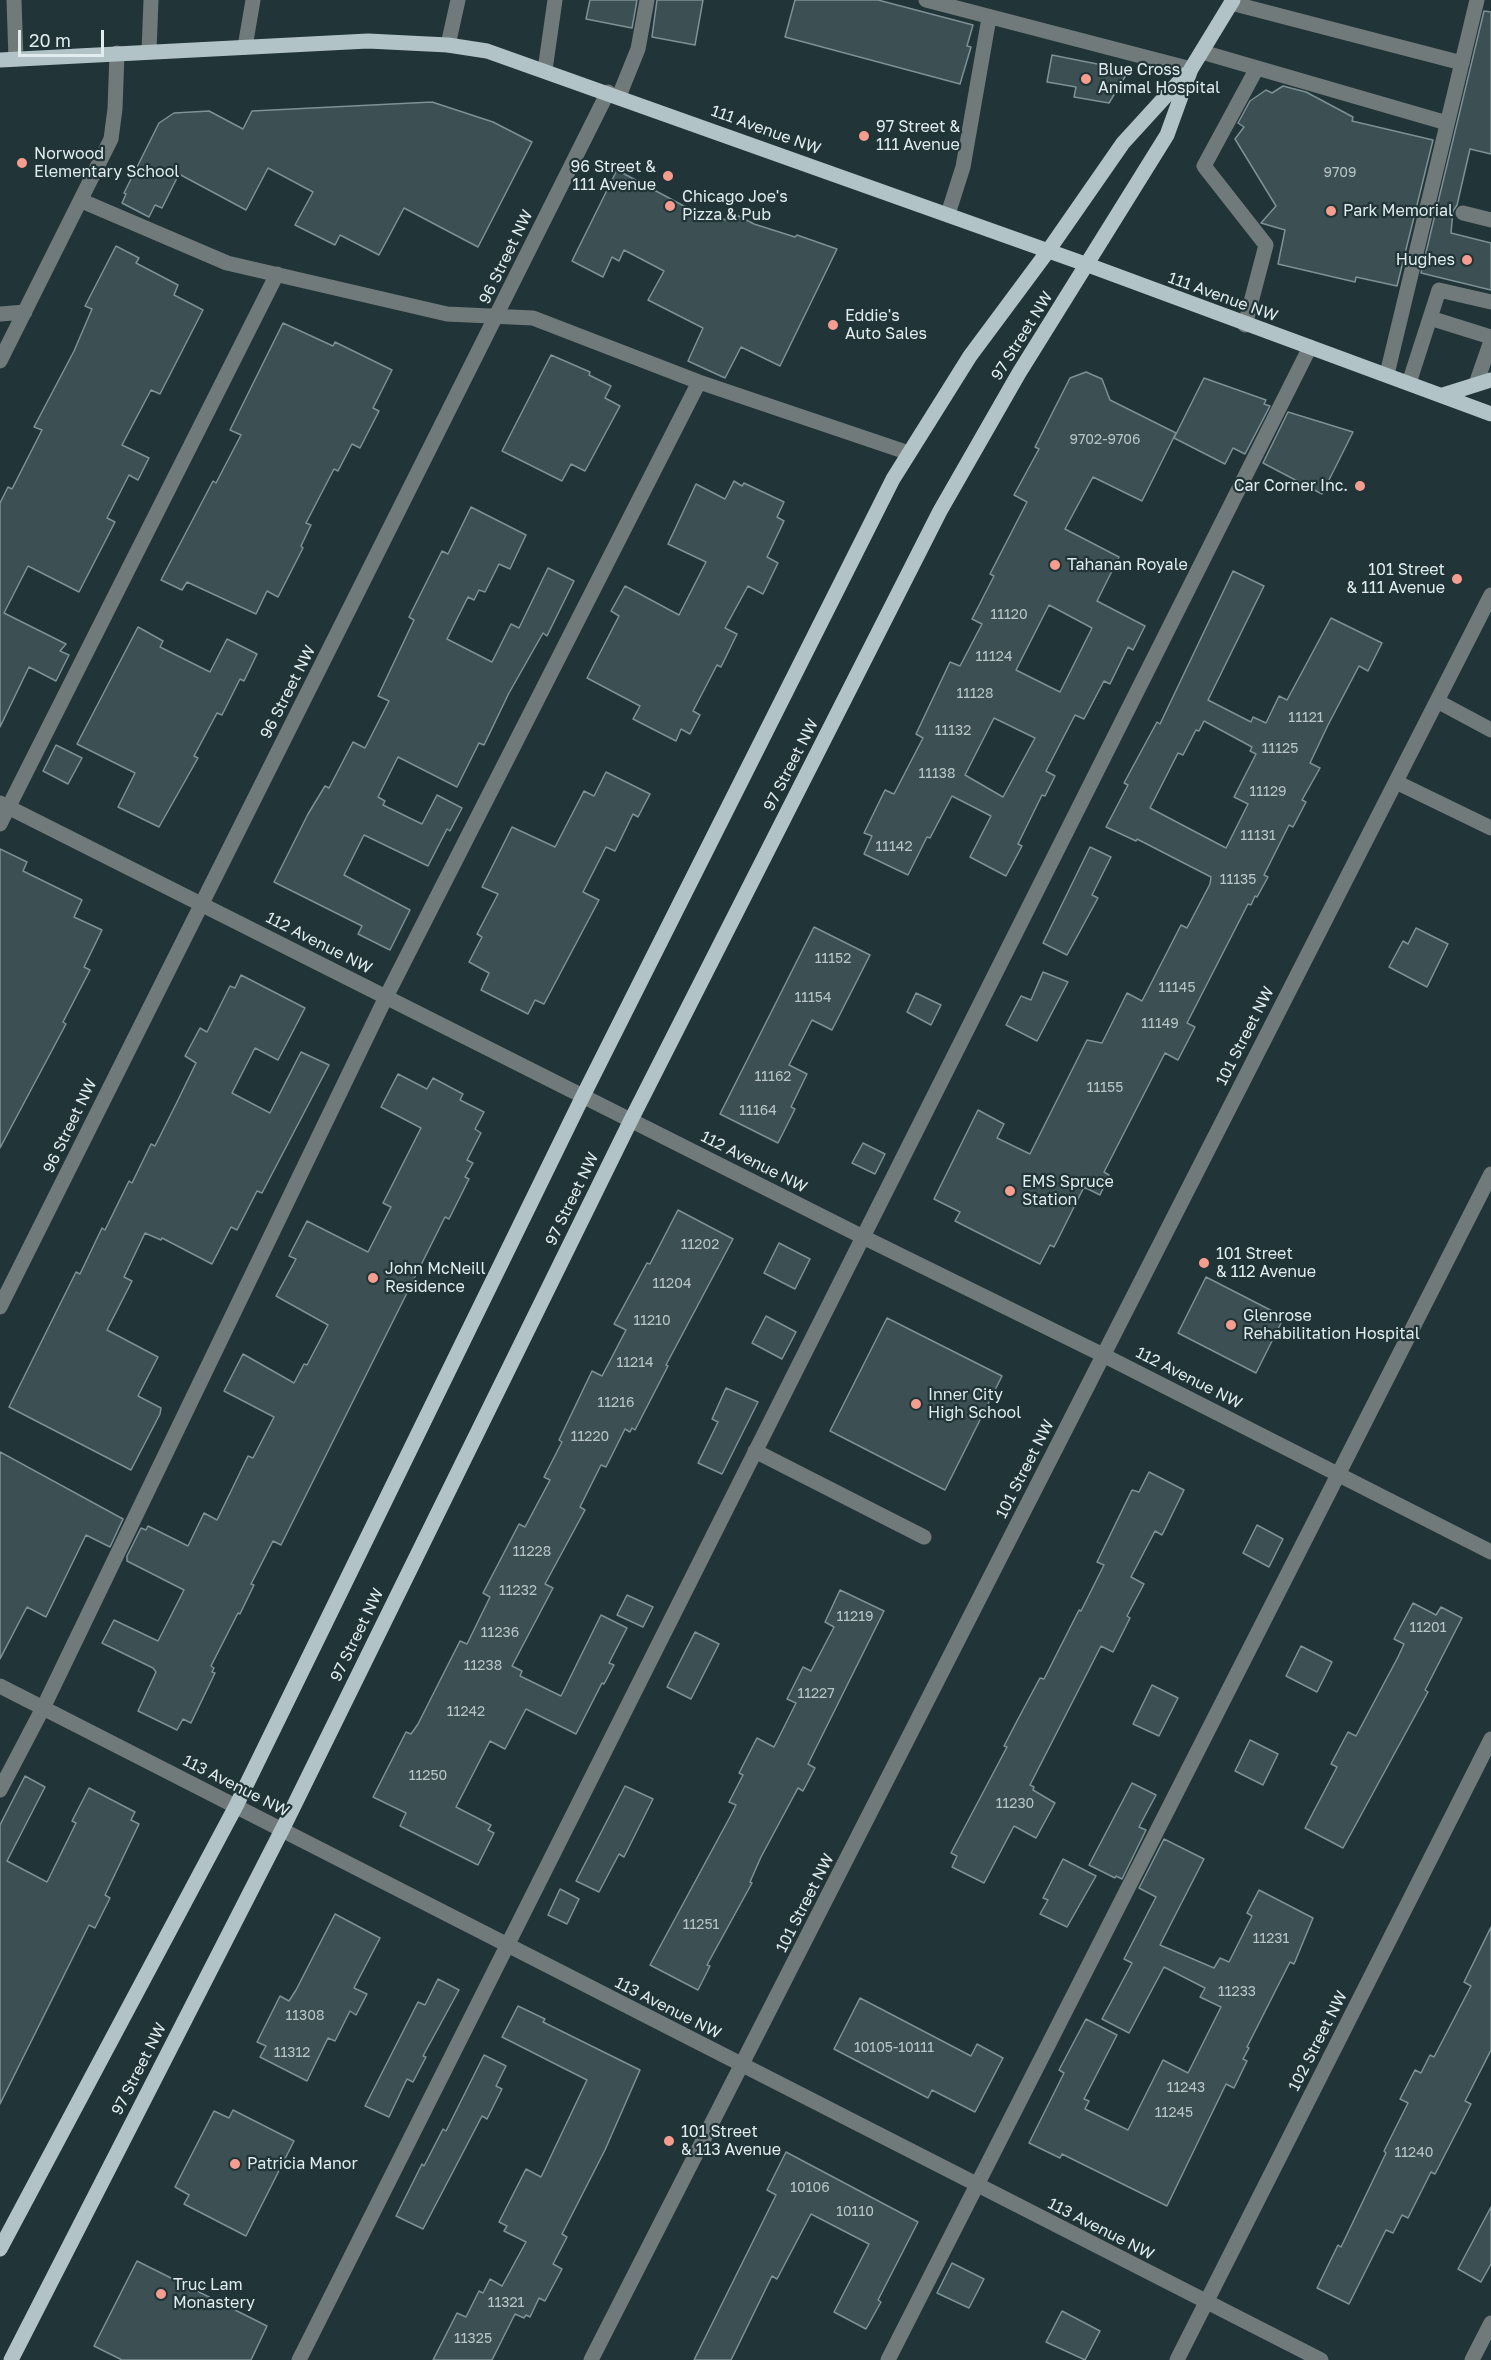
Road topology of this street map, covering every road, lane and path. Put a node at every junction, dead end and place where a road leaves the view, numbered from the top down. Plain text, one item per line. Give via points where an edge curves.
1 (14, 0) edge
2 (151, 0) edge
3 (253, 0) edge
4 (458, 0) edge
5 (555, 0) edge
6 (647, 0) edge
7 (926, 0) edge
8 (1474, 1) edge
9 (1232, 2) edge
10 (989, 18) junction
11 (448, 45) junction
12 (245, 47) junction
13 (149, 51) junction
14 (1202, 52) junction
15 (117, 53) junction
16 (16, 59) junction
17 (0, 60) edge
18 (1462, 63) junction
19 (1257, 68) junction
20 (1191, 69) junction
21 (544, 70) junction
22 (613, 94) junction
23 (1447, 123) junction
24 (82, 201) junction
25 (1463, 213) dead end
26 (948, 214) junction
27 (1491, 220) edge
28 (1048, 250) junction
29 (1088, 265) junction
30 (278, 274) junction
31 (1491, 302) edge
32 (25, 312) junction
33 (0, 314) edge
34 (498, 315) junction
35 (1430, 318) junction
36 (1245, 325) junction
37 (1491, 339) edge
38 (1310, 347) junction
39 (0, 361) edge
40 (1387, 374) junction
41 (699, 382) junction
42 (1484, 382) edge
43 (1410, 383) junction
44 (1443, 394) junction
45 (1491, 414) edge
46 (909, 453) junction
47 (1491, 595) edge
48 (1437, 701) junction
49 (1491, 730) edge
50 (1396, 782) junction
51 (4, 805) edge
52 (0, 824) edge
53 (1491, 828) edge
54 (201, 904) junction
55 (386, 997) junction
56 (583, 1096) junction
57 (631, 1120) junction
58 (1491, 1174) edge
59 (861, 1236) junction
60 (0, 1307) edge
61 (1103, 1355) junction
62 (755, 1451) junction
63 (1339, 1475) junction
64 (924, 1537) dead end
65 (1491, 1552) edge
66 (0, 1686) edge
67 (43, 1708) junction
68 (1491, 1739) edge
69 (0, 1790) edge
70 (236, 1806) junction
71 (282, 1830) junction
72 (506, 1945) junction
73 (743, 2066) junction
74 (978, 2187) junction
75 (0, 2249) edge
76 (1206, 2302) junction
77 (1491, 2323) edge
78 (11, 2360) edge
79 (299, 2360) edge
80 (591, 2360) edge
81 (888, 2360) edge
82 (1177, 2360) edge
83 (1321, 2360) edge
84 (1472, 2360) edge

1 - 16 street
2 - 13 street
3 - 12 street
4 - 11 street
5 - 21 street
6 - 22 street, 96 Street NW via 638,49
7 - 10 street
8 - 18 street
9 - 14 main road, 97 Street NW
9 - 18 street
10 - 20 street
10 - 26 street via 963,167
11 - 12 main road, 111 Avenue NW via 368,41
11 - 21 main road, 111 Avenue NW via 487,51
12 - 13 main road, 111 Avenue NW
13 - 15 main road, 111 Avenue NW
14 - 19 street
14 - 20 main road, 97 Street NW
15 - 16 main road, 111 Avenue NW
15 - 24 street via 114,125
16 - 17 main road, 111 Avenue NW
18 - 23 street
19 - 23 street
19 - 36 street via 1204,166 1266,245
20 - 28 main road, 97 Street NW via 1123,143
20 - 29 main road, 97 Street NW via 1167,135
21 - 22 main road, 111 Avenue NW
22 - 26 main road, 111 Avenue NW
22 - 34 street, 96 Street NW
23 - 40 street
24 - 30 street via 227,263
24 - 32 street
25 - 27 street
26 - 28 main road, 111 Avenue NW
28 - 29 main road, 111 Avenue NW
28 - 46 main road, 97 Street NW via 970,356
29 - 36 main road, 111 Avenue NW
29 - 57 main road, 97 Street NW via 1019,373 940,511
30 - 34 street via 447,314
30 - 51 street
31 - 35 street via 1439,290
32 - 33 street
32 - 39 street
34 - 41 street via 533,318
34 - 54 street, 96 Street NW
35 - 37 street
35 - 43 street
36 - 38 main road, 111 Avenue NW
37 - 42 street
38 - 40 main road, 111 Avenue NW
38 - 59 street
40 - 43 main road, 111 Avenue NW
41 - 46 street
41 - 55 street
42 - 44 main road
43 - 44 main road, 111 Avenue NW
44 - 45 main road, 111 Avenue NW
46 - 56 main road, 97 Street NW
47 - 48 street, 101 Street NW
48 - 49 street
48 - 50 street, 101 Street NW
50 - 53 street
50 - 61 street, 101 Street NW
51 - 52 street
51 - 54 street, 112 Avenue NW
54 - 55 street, 112 Avenue NW
54 - 60 street, 96 Street NW
55 - 56 street, 112 Avenue NW
55 - 67 street
56 - 57 street, 112 Avenue NW
56 - 70 main road, 97 Street NW
57 - 59 street, 112 Avenue NW
57 - 71 main road, 97 Street NW
58 - 63 street
59 - 61 street, 112 Avenue NW
59 - 62 street
61 - 63 street, 112 Avenue NW
61 - 73 street, 101 Street NW
62 - 64 street
62 - 72 street
63 - 65 street, 112 Avenue NW
63 - 74 street
66 - 67 street, 113 Avenue NW
67 - 69 street
67 - 70 street, 113 Avenue NW
68 - 76 street, 102 Street NW
70 - 71 street, 113 Avenue NW
70 - 75 main road, 97 Street NW
71 - 72 street, 113 Avenue NW
71 - 78 main road, 97 Street NW
72 - 73 street, 113 Avenue NW
72 - 79 street
73 - 74 street, 113 Avenue NW
73 - 80 street, 101 Street NW
74 - 76 street, 113 Avenue NW
74 - 81 street
76 - 82 street, 102 Street NW
76 - 83 street, 113 Avenue NW
77 - 84 street

